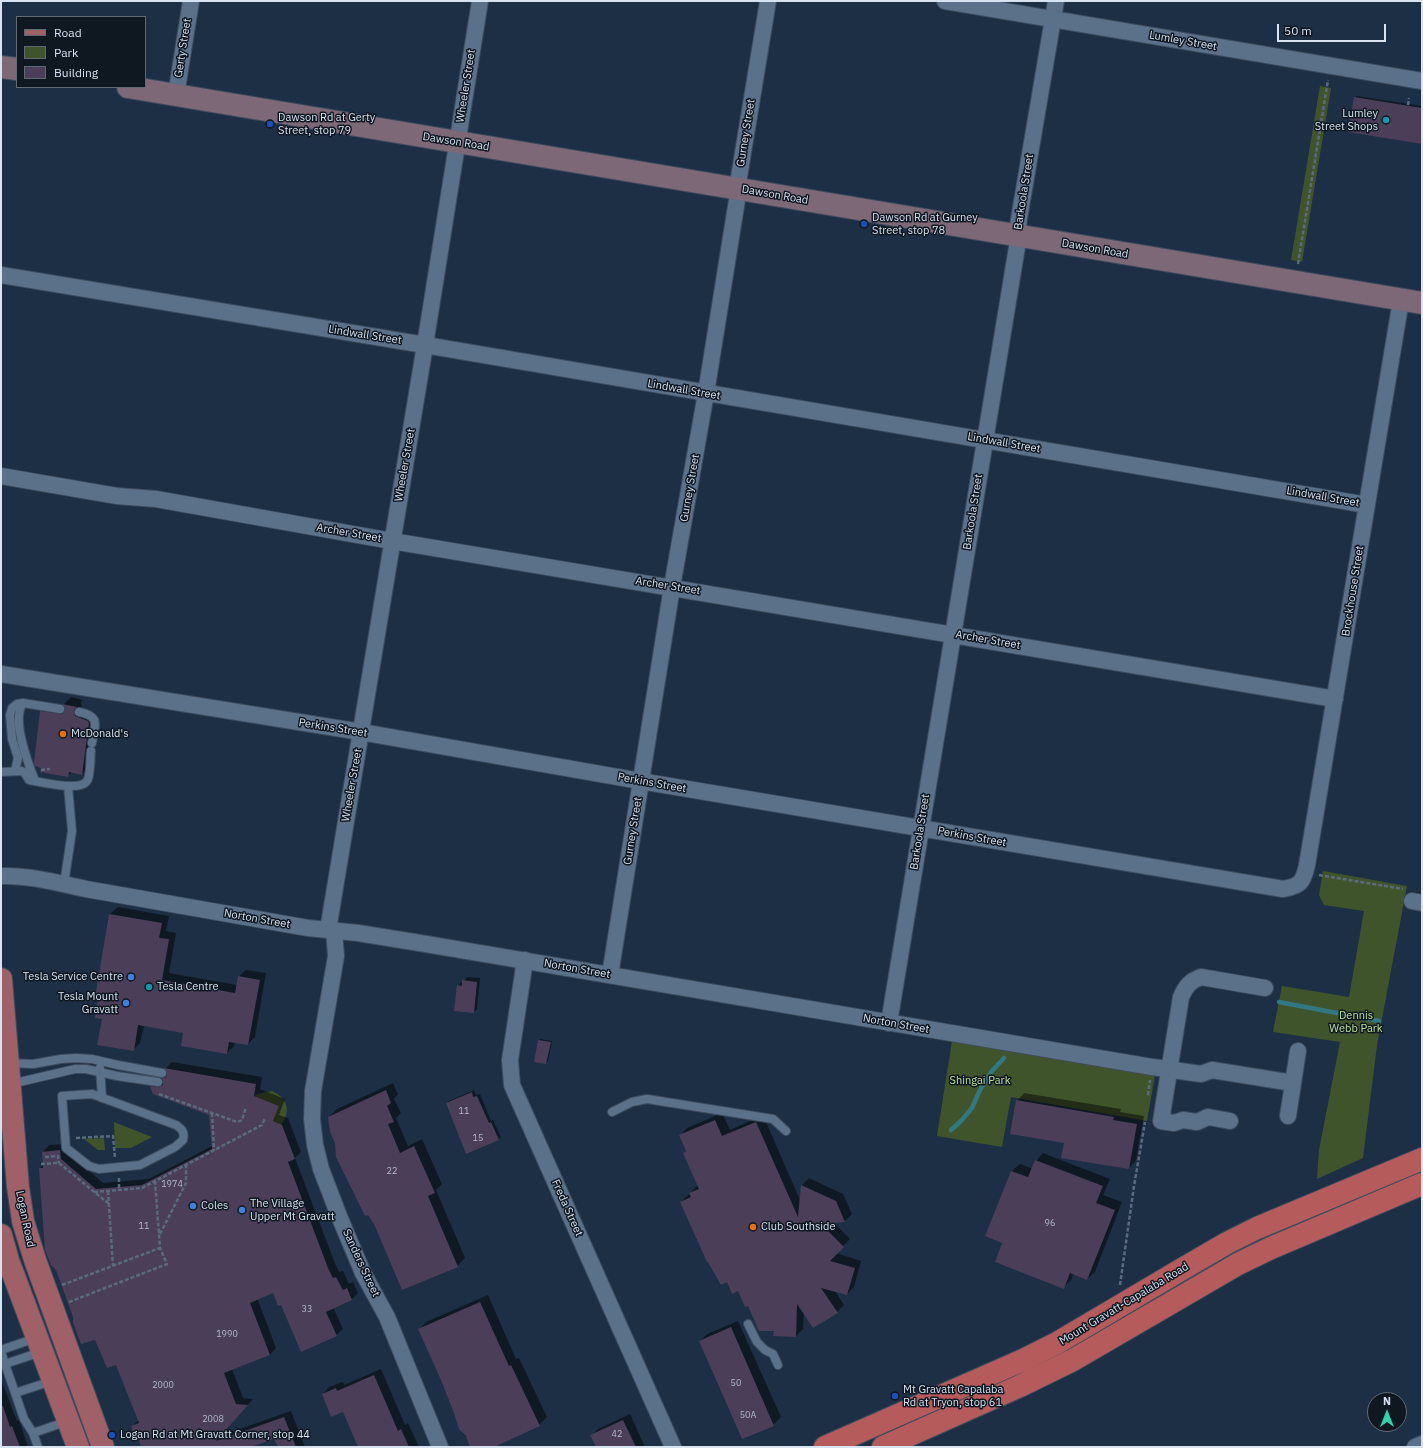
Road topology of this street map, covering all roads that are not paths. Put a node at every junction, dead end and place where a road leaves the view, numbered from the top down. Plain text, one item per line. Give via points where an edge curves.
1 (191, 1) edge
2 (480, 1) edge
3 (768, 1) edge
4 (945, 1) edge
5 (1056, 1) edge
6 (1053, 19) junction
7 (1422, 81) edge
8 (134, 88) edge
9 (176, 95) junction
10 (458, 142) junction
11 (738, 188) junction
12 (1017, 236) junction
13 (1, 276) edge
14 (1412, 302) edge
15 (425, 345) junction
16 (706, 393) junction
17 (985, 440) junction
18 (1, 476) edge
19 (20, 480) junction
20 (1, 486) edge
21 (1367, 504) junction
22 (392, 541) junction
23 (672, 587) junction
24 (953, 634) junction
25 (1, 674) edge
26 (1335, 699) junction
27 (23, 703) junction
28 (60, 709) dead end
29 (79, 712) dead end
30 (361, 732) junction
31 (15, 771) junction
32 (1, 772) edge
33 (32, 781) junction
34 (641, 781) junction
35 (68, 786) junction
36 (921, 828) junction
37 (1, 876) edge
38 (1308, 878) joint
39 (64, 884) junction
40 (331, 930) junction
41 (525, 960) junction
42 (610, 975) junction
43 (1, 979) edge
44 (1266, 988) dead end
45 (889, 1023) junction
46 (1298, 1051) dead end
47 (100, 1061) junction
48 (1170, 1069) junction
49 (101, 1072) junction
50 (162, 1073) dead end
51 (9, 1074) junction
52 (158, 1082) dead end
53 (1293, 1083) junction
54 (102, 1098) junction
55 (612, 1112) dead end
56 (1288, 1116) dead end
57 (1230, 1121) dead end
58 (786, 1131) dead end
59 (1422, 1159) edge
60 (1422, 1184) edge
61 (1, 1235) edge
62 (748, 1324) dead end
63 (39, 1345) junction
64 (1, 1351) edge
65 (5, 1364) junction
66 (778, 1364) dead end
67 (53, 1381) junction
68 (15, 1393) junction
69 (68, 1421) junction
70 (33, 1433) junction
71 (1422, 1444) edge
72 (829, 1446) edge
73 (38, 1447) edge
74 (78, 1447) edge
75 (103, 1447) edge
76 (440, 1447) edge
77 (673, 1447) edge
78 (883, 1447) edge
79 (1415, 1447) edge

1 - 9 street, Gerty Street
2 - 10 street, Wheeler Street
3 - 11 street, Gurney Street
4 - 6 street, Lumley Street
5 - 6 street, Barkoola Street
6 - 7 street, Lumley Street
6 - 12 street, Barkoola Street
8 - 9 main road, Dawson Road
9 - 10 main road, Dawson Road
10 - 11 main road, Dawson Road
10 - 15 street, Wheeler Street
11 - 12 main road, Dawson Road
11 - 16 street, Gurney Street
12 - 14 main road, Dawson Road
12 - 17 street, Barkoola Street
13 - 15 street, Lindwall Street
14 - 21 street, Brockhouse Street
15 - 16 street, Lindwall Street
15 - 22 street, Wheeler Street
16 - 17 street, Lindwall Street
16 - 23 street, Gurney Street
17 - 21 street, Lindwall Street
17 - 24 street, Barkoola Street
18 - 19 street, Archer Street
19 - 20 street
19 - 22 street, Archer Street via 117,496 156,499
21 - 26 street, Brockhouse Street
22 - 23 street, Archer Street
22 - 30 street, Wheeler Street
23 - 24 street, Archer Street
23 - 34 street, Gurney Street
24 - 26 street, Archer Street
24 - 36 street, Barkoola Street
25 - 30 street, Perkins Street
26 - 38 street, Brockhouse Street via 1304,877
27 - 28 lane
27 - 31 lane via 14,705 10,711 12,740 18,758
27 - 33 lane via 19,714 21,740
29 - 35 lane via 88,714 95,721 89,774 86,782 79,786
30 - 34 street, Perkins Street
30 - 40 street, Wheeler Street
31 - 32 lane
31 - 33 lane via 24,772
33 - 35 lane
34 - 36 street, Perkins Street
34 - 42 street, Gurney Street
35 - 39 lane via 72,831
36 - 38 street, Perkins Street via 1283,889 1294,888
36 - 45 street, Barkoola Street
37 - 39 street, Norton Street via 19,876
39 - 40 street, Norton Street
40 - 41 street, Norton Street
40 - 76 street, Sanders Street via 336,956 312,1105 318,1159 363,1273 389,1322
41 - 42 street, Norton Street
41 - 77 street, Freda Street via 510,1060 512,1085
42 - 45 street, Norton Street
43 - 51 main road, Logan Road
44 - 48 street via 1201,977 1192,981 1181,997
45 - 48 street, Norton Street
46 - 53 street
47 - 49 lane
47 - 50 lane
47 - 51 lane via 61,1059 33,1064
48 - 53 street, Norton Street via 1201,1074 1212,1070
48 - 57 street via 1161,1121 1197,1122 1208,1117
49 - 51 lane via 70,1069 45,1077
49 - 52 lane
49 - 54 lane
51 - 75 main road, Logan Road via 23,1221
53 - 56 street
54 - 54 lane via 92,1094 62,1096 66,1148 89,1166 99,1169 140,1165 184,1140 184,1132 176,1125
55 - 58 lane via 632,1102 647,1099 773,1119
59 - 72 highway, Mount Gravatt-Capalaba Road via 1257,1228 1057,1343
60 - 78 highway, Mount Gravatt-Capalaba Road via 1257,1254 1067,1363
61 - 63 main road
62 - 66 lane via 757,1342 772,1354
63 - 64 lane
63 - 65 lane
63 - 67 main road
64 - 65 lane
65 - 68 lane
67 - 68 lane
67 - 69 main road
68 - 70 lane via 24,1419
69 - 70 lane
69 - 74 main road
70 - 73 lane
71 - 79 street

